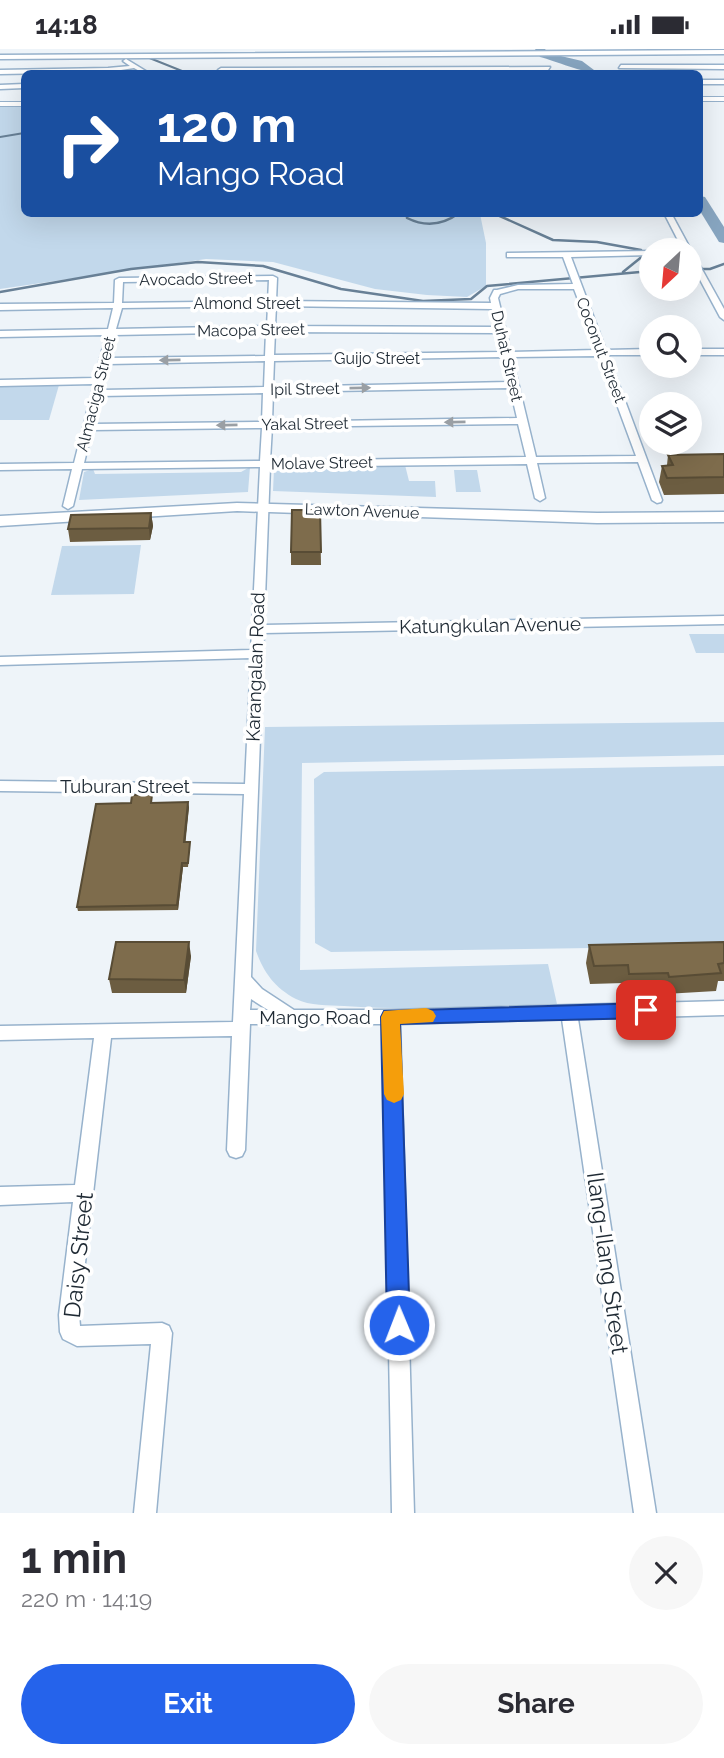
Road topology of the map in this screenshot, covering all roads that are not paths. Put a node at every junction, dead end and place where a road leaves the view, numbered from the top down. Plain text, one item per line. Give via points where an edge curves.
1 (612, 53) junction
2 (724, 53) edge
3 (516, 54) junction
4 (207, 55) junction
5 (126, 56) junction
6 (0, 57) edge
7 (16, 57) junction
8 (133, 67) junction
9 (724, 67) edge
10 (548, 68) junction
11 (114, 70) edge
12 (140, 70) edge
13 (221, 70) edge
14 (386, 70) edge
15 (552, 70) edge
16 (623, 70) edge
17 (3, 72) edge
18 (21, 72) edge
19 (0, 81) edge
20 (703, 82) edge
21 (724, 82) edge
22 (0, 86) edge
23 (21, 86) edge
24 (703, 99) edge
25 (724, 99) edge
26 (0, 104) edge
27 (21, 104) edge
28 (669, 217) edge
29 (681, 238) edge
30 (639, 253) edge
31 (510, 255) dead end
32 (566, 255) junction
33 (272, 278) joint
34 (702, 278) edge
35 (574, 279) junction
36 (119, 281) joint
37 (271, 303) junction
38 (118, 305) junction
39 (495, 306) junction
40 (0, 307) edge
41 (724, 317) edge
42 (270, 330) junction
43 (501, 330) junction
44 (111, 332) junction
45 (0, 334) edge
46 (702, 352) edge
47 (724, 352) edge
48 (639, 353) edge
49 (601, 355) junction
50 (507, 357) junction
51 (269, 358) junction
52 (103, 361) junction
53 (99, 381) junction
54 (0, 383) edge
55 (513, 385) junction
56 (268, 390) junction
57 (96, 393) junction
58 (523, 421) junction
59 (266, 424) junction
60 (88, 427) junction
61 (531, 459) junction
62 (644, 462) junction
63 (265, 463) junction
64 (79, 466) junction
65 (659, 466) edge
66 (0, 467) edge
67 (540, 498) dead end
68 (657, 500) dead end
69 (264, 504) junction
70 (68, 506) junction
71 (724, 508) edge
72 (0, 510) edge
73 (724, 517) edge
74 (0, 521) edge
75 (724, 620) edge
76 (257, 629) junction
77 (257, 654) junction
78 (0, 661) edge
79 (0, 786) edge
80 (250, 789) junction
81 (243, 978) junction
82 (724, 1009) edge
83 (569, 1012) junction
84 (391, 1017) junction
85 (294, 1019) junction
86 (241, 1023) junction
87 (103, 1032) junction
88 (0, 1034) edge
89 (236, 1150) dead end
90 (84, 1193) junction
91 (0, 1196) edge
92 (145, 1513) edge
93 (403, 1513) edge
94 (645, 1513) edge

1 - 2 street
1 - 3 street
1 - 16 street
3 - 4 street
3 - 10 street
4 - 5 street
4 - 13 street
5 - 7 street
5 - 8 street
6 - 7 street
7 - 17 street
8 - 11 street
8 - 12 street
9 - 16 street
10 - 14 street
10 - 15 street
17 - 18 street
17 - 19 street
20 - 21 street
22 - 23 street
24 - 25 street
26 - 27 street
28 - 29 street
30 - 32 street
31 - 32 street
32 - 35 street, Coconut Street
33 - 36 street, Avocado Street
33 - 37 street, Karangalan Road
34 - 41 street
35 - 39 street, Duhat Street via 496,292
35 - 49 street, Coconut Street
36 - 38 street, Almaciga Street
37 - 38 street, Almond Street
37 - 39 street, Almond Street
37 - 42 street, Karangalan Road
38 - 40 street, Almond Street
38 - 44 street, Almaciga Street
39 - 43 street, Duhat Street
42 - 43 street, Macopa Street
42 - 44 street, Macopa Street
42 - 51 street, Karangalan Road
43 - 50 street, Duhat Street
44 - 45 street, Macopa Street
44 - 52 street, Almaciga Street
46 - 47 street
48 - 49 street, Guijo Street
49 - 50 street, Guijo Street
49 - 62 street, Coconut Street
50 - 51 street, Guijo Street
50 - 55 street, Duhat Street
51 -> 52 street, Guijo Street
51 - 56 street, Karangalan Road
52 - 53 street, Almaciga Street
53 - 54 street
53 - 57 street, Almaciga Street
56 -> 55 street, Ipil Street
55 - 58 street, Duhat Street
56 - 57 street, Ipil Street
56 - 59 street, Karangalan Road
57 - 60 street, Almaciga Street
58 -> 59 street, Yakal Street
58 - 61 street, Duhat Street
59 -> 60 street, Yakal Street
59 - 63 street, Karangalan Road
60 - 64 street, Almaciga Street
61 - 62 street, Molave Street
61 - 63 street, Molave Street
61 - 67 street, Duhat Street
62 - 65 street, Molave Street
62 - 68 street, Coconut Street
63 - 64 street, Molave Street
63 - 69 street, Karangalan Road
64 - 66 street, Molave Street
64 - 70 street, Almaciga Street
69 - 70 main road, Lawton Avenue via 158,501
69 - 71 main road, Lawton Avenue
69 - 73 main road, Lawton Avenue via 649,519
69 - 74 main road, Lawton Avenue
69 - 76 street, Karangalan Road
70 - 72 main road, Lawton Avenue
75 - 76 street, Katungkulan Avenue
76 - 77 street, Karangalan Road
77 - 78 street
77 - 80 street, Karangalan Road
79 - 80 street, Tuburan Street
80 - 81 street, Karangalan Road
81 - 85 street via 268,1003
81 - 86 street, Karangalan Road
82 - 83 street, Mango Road
83 - 84 street, Mango Road
83 - 94 street, Ilang-Ilang Street
84 - 85 street, Mango Road
84 - 93 street
85 - 86 street, Mango Road
86 - 87 street, Mango Road
86 - 89 street, Karangalan Road
87 - 88 street, Mango Road
87 - 90 street, Daisy Street
90 - 91 street
90 - 92 street, Daisy Street via 70,1332 78,1336 162,1333

